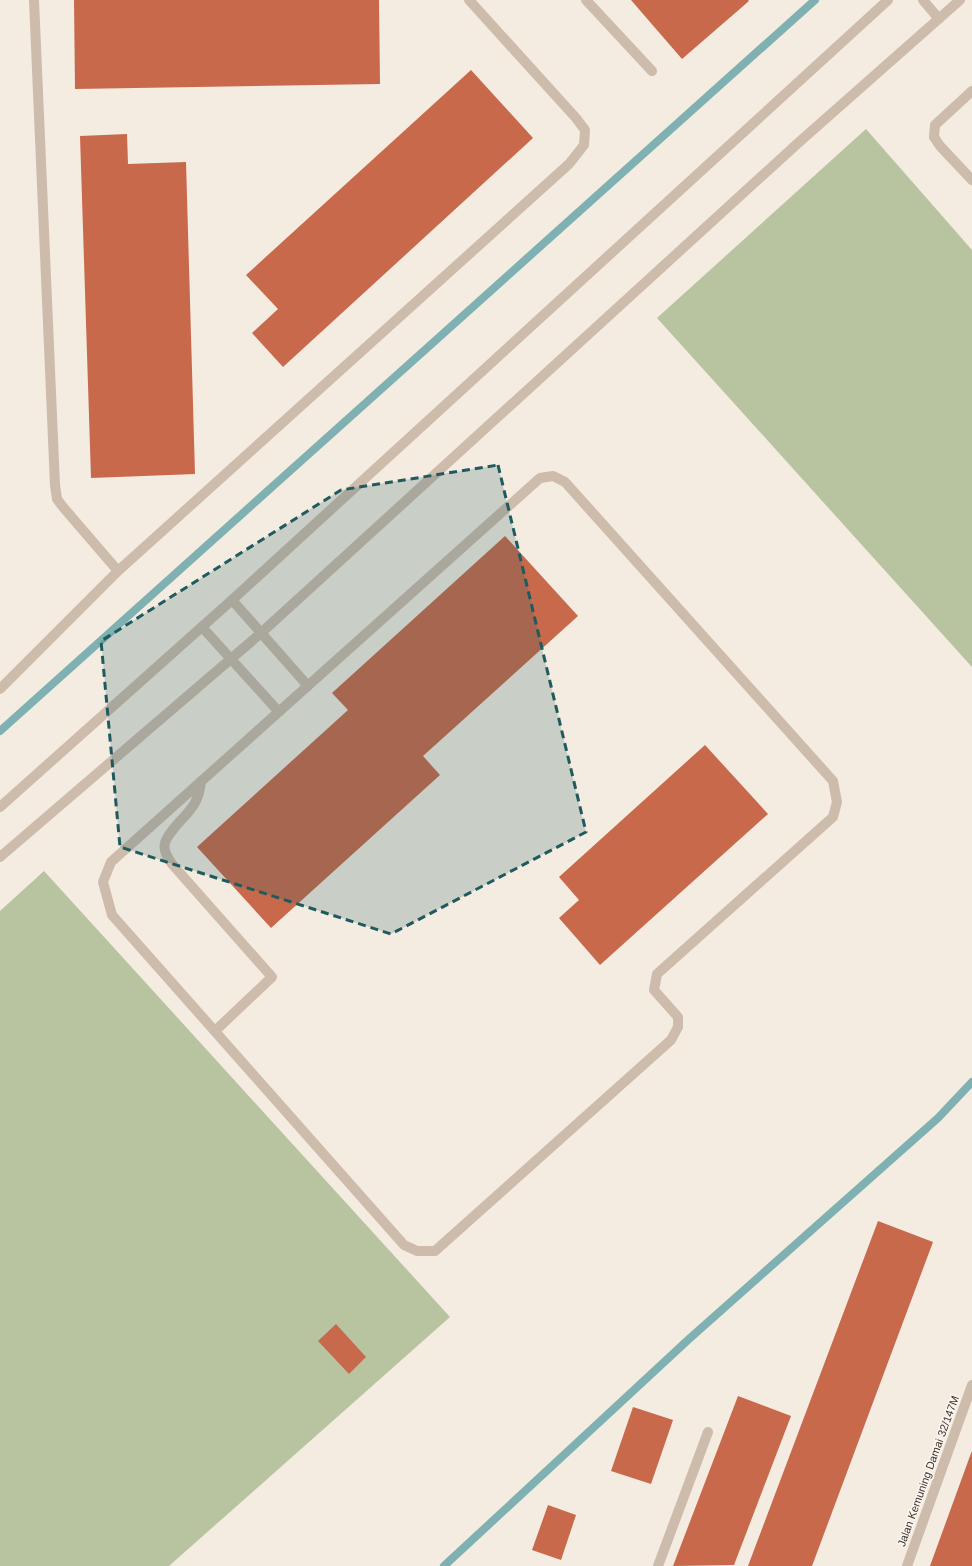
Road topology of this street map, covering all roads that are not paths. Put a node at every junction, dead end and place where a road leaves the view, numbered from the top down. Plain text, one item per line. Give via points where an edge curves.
1 (34, 0) edge
2 (469, 0) edge
3 (586, 0) edge
4 (888, 0) edge
5 (923, 0) edge
6 (960, 0) edge
7 (939, 19) junction
8 (652, 71) dead end
9 (972, 91) edge
10 (972, 180) edge
11 (118, 571) junction
12 (232, 600) junction
13 (202, 627) junction
14 (261, 633) junction
15 (231, 659) junction
16 (308, 686) junction
17 (0, 689) edge
18 (279, 712) junction
19 (201, 781) junction
20 (0, 807) edge
21 (0, 857) edge
22 (215, 1031) junction
23 (972, 1385) edge
24 (708, 1432) dead end
25 (658, 1566) edge
26 (907, 1566) edge

1 - 11 street via 57,499
2 - 11 street via 576,118 585,130 584,145 569,164
3 - 8 street
4 - 12 street
5 - 7 street
6 - 7 street
7 - 14 street via 797,144
9 - 10 street via 935,125 934,137
11 - 17 street
12 - 13 street
12 - 14 street
13 - 15 street
13 - 20 street
14 - 15 street
14 - 16 street
15 - 18 street
15 - 21 street
16 - 18 street
16 - 22 street via 540,478 553,476 565,482 833,781 837,802 833,817 657,974 654,990 678,1017 678,1027 672,1040 435,1251 417,1252 404,1245
18 - 19 street
19 - 22 street via 200,794 194,805 165,843 166,854 272,977
19 - 22 street via 110,862 103,882 112,915
23 - 26 street, Jalan Kemuning Damai 32/147M
24 - 25 street

